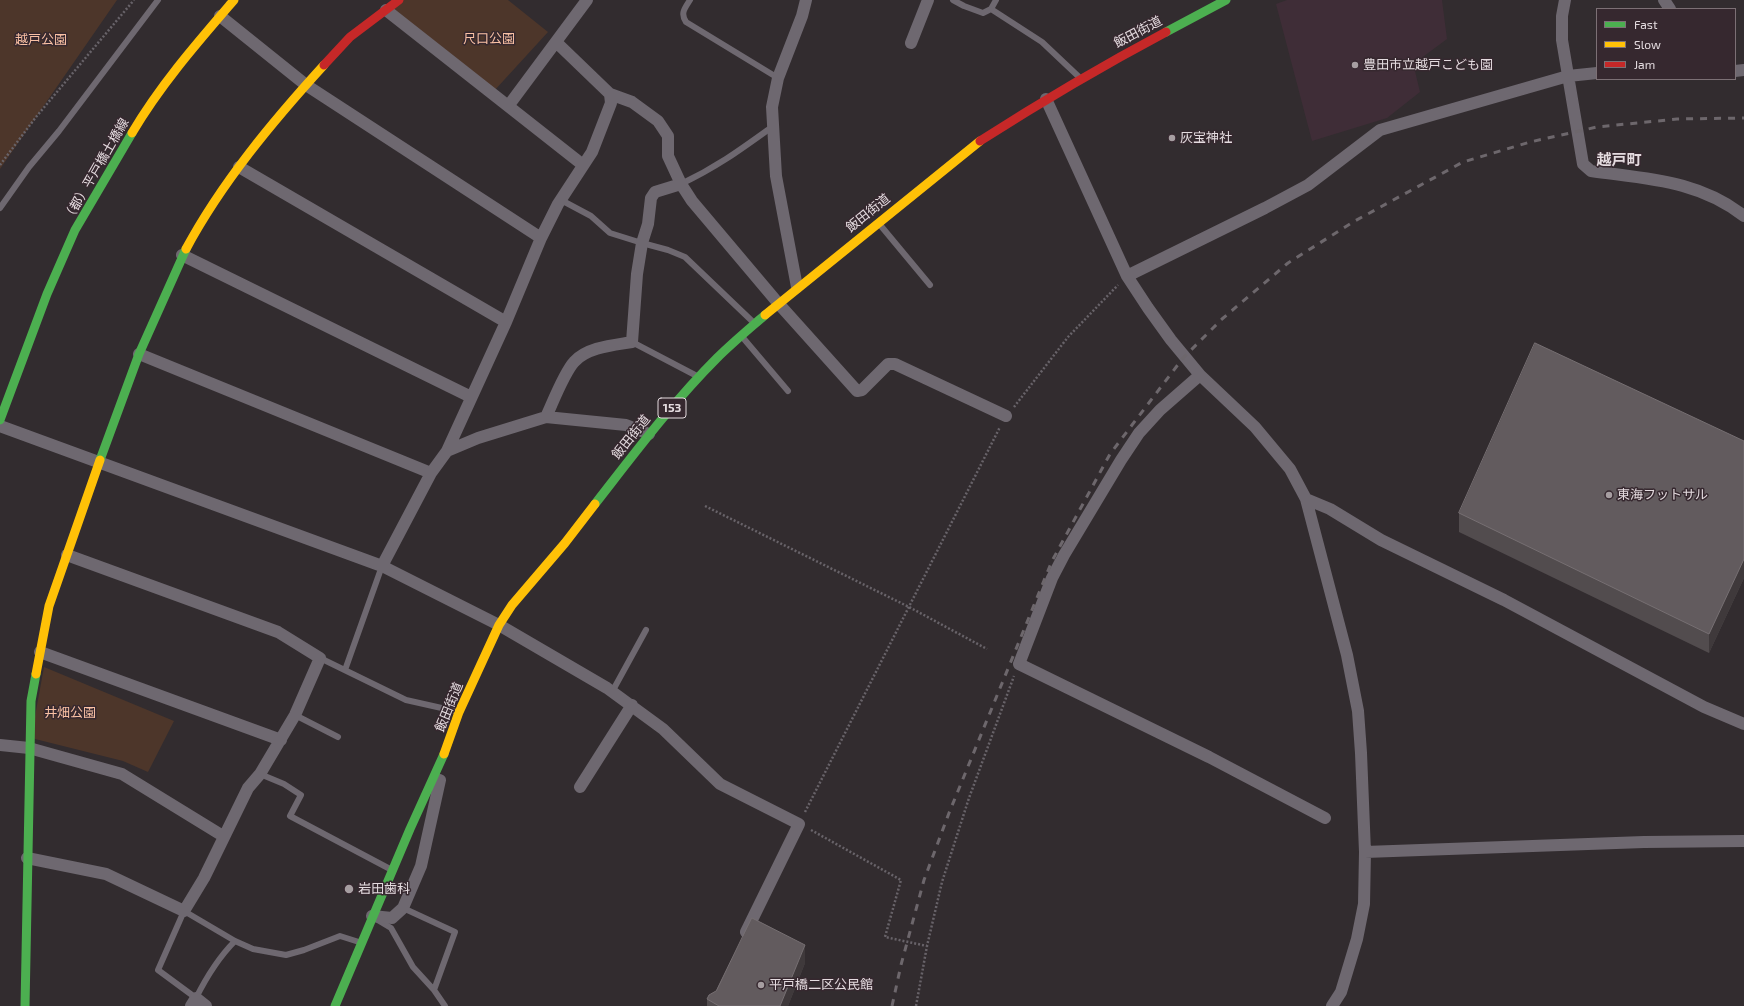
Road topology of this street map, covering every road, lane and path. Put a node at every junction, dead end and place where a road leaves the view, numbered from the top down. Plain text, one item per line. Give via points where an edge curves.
1 (134, 0) edge
2 (158, 0) edge
3 (234, 0) edge
4 (399, 0) edge
5 (587, 0) edge
6 (690, 0) edge
7 (806, 0) edge
8 (928, 0) edge
9 (954, 0) edge
10 (996, 0) edge
11 (1226, 0) edge
12 (1565, 0) edge
13 (991, 9) junction
14 (386, 10) junction
15 (220, 16) junction
16 (556, 42) junction
17 (911, 43) dead end
18 (1596, 73) edge
19 (1568, 76) junction
20 (778, 78) junction
21 (1080, 78) junction
22 (306, 85) junction
23 (610, 94) junction
24 (1046, 99) junction
25 (509, 105) junction
26 (772, 127) junction
27 (0, 165) edge
28 (583, 165) junction
29 (239, 166) junction
30 (681, 184) junction
31 (562, 200) junction
32 (0, 208) edge
33 (1744, 216) edge
34 (878, 223) junction
35 (541, 238) junction
36 (642, 243) junction
37 (182, 255) junction
38 (1127, 276) junction
39 (930, 285) dead end
40 (798, 287) junction
41 (778, 303) junction
42 (506, 322) junction
43 (755, 324) junction
44 (741, 336) junction
45 (632, 342) junction
46 (139, 354) junction
47 (1200, 375) junction
48 (699, 377) junction
49 (788, 391) dead end
50 (471, 397) junction
51 (1006, 416) junction
52 (546, 417) junction
53 (0, 420) edge
54 (0, 426) edge
55 (649, 434) junction
56 (447, 451) junction
57 (99, 462) junction
58 (431, 473) junction
59 (1306, 499) junction
60 (705, 506) dead end
61 (67, 556) junction
62 (382, 566) junction
63 (909, 607) junction
64 (499, 625) junction
65 (646, 630) dead end
66 (987, 649) dead end
67 (40, 652) junction
68 (320, 658) junction
69 (1019, 664) junction
70 (345, 670) junction
71 (612, 692) junction
72 (632, 705) junction
73 (459, 712) junction
74 (296, 715) junction
75 (1744, 724) edge
76 (338, 737) dead end
77 (281, 740) junction
78 (0, 745) edge
79 (29, 748) junction
80 (445, 752) junction
81 (260, 774) junction
82 (580, 787) dead end
83 (1325, 818) dead end
84 (799, 824) junction
85 (223, 836) junction
86 (1744, 841) edge
87 (1365, 852) junction
88 (27, 858) junction
89 (393, 871) junction
90 (403, 908) junction
91 (184, 911) junction
92 (372, 916) junction
93 (235, 941) junction
94 (741, 942) edge
95 (362, 943) junction
96 (927, 946) junction
97 (434, 990) junction
98 (194, 1002) edge
99 (25, 1006) edge
100 (206, 1006) edge
101 (334, 1006) edge
102 (445, 1006) edge
103 (916, 1006) edge
104 (1332, 1006) edge

1 - 27 path via 36,117
2 - 32 lane via 59,131 28,167
3 - 15 main road, （都）平戸橋土橋線
4 - 14 main road
5 - 16 street
6 - 20 lane via 683,10 686,22
7 - 20 street
8 - 17 street
9 - 13 lane via 983,13
10 - 13 lane
11 - 21 main road, 飯田街道 / 153 via 1204,8
12 - 19 street via 1562,40
13 - 21 lane via 1042,42
14 - 22 main road via 350,37
14 - 25 street
15 - 22 street
15 - 53 main road, （都）平戸橋土橋線 via 178,65 148,106 95,193 75,230 47,294
16 - 23 street
16 - 25 street
18 - 19 street
19 - 33 street via 1583,164 1591,171 1670,182 1706,193 1727,203
19 - 38 street via 1380,130 1308,185
20 - 26 street via 772,107
21 - 24 main road, 飯田街道 / 153
22 - 29 main road
22 - 35 street
23 - 28 street via 611,103 603,127
23 - 30 street via 632,102 658,121 668,136 668,156
24 - 34 main road, 飯田街道 / 153 via 976,144
24 - 38 street
25 - 28 street
26 - 30 lane via 734,156
26 - 40 street via 776,176
28 - 31 street
29 - 37 main road via 203,217
29 - 42 street
30 - 36 street via 655,192 651,198 648,224
30 - 41 street via 692,201
31 - 35 street
31 - 36 lane via 591,216 610,233
34 - 39 lane
34 - 40 main road, 飯田街道 / 153
35 - 42 street
36 - 43 lane via 685,257
36 - 45 street
37 - 46 main road
37 - 50 street
38 - 47 street via 1170,340
38 - 51 path via 1068,337
40 - 41 main road, 飯田街道 / 153
41 - 43 main road, 飯田街道 / 153
41 - 51 street via 857,391 862,390 888,364 895,364
42 - 50 street
43 - 44 main road, 飯田街道 / 153
44 - 48 main road, 飯田街道 / 153
44 - 49 lane
45 - 48 lane
45 - 52 street via 613,345 575,360
46 - 57 main road
46 - 58 street
47 - 59 street via 1256,427 1290,469
47 - 69 street via 1160,410 1139,433 1117,467 1052,578
48 - 55 main road, 飯田街道 / 153
50 - 56 street
51 - 63 path
52 - 55 street via 626,425
52 - 56 street via 478,438
54 - 57 street
55 - 64 main road, 飯田街道 / 153 via 512,605
56 - 58 street
57 - 61 main road
57 - 62 street
58 - 62 street
59 - 75 street via 1330,509 1381,540 1504,600 1704,707
59 - 87 street via 1348,655 1358,711
60 - 63 path
61 - 67 main road via 49,606
61 - 68 street via 278,632
62 - 64 street
62 - 70 lane
63 - 66 path
63 - 84 path
64 - 71 street
64 - 73 main road, 飯田街道 / 153
65 - 71 lane
67 - 77 street
67 - 79 main road via 31,701
68 - 70 lane
68 - 74 street
69 - 83 street via 1209,757
69 - 96 path via 960,826 942,882
70 - 73 lane via 406,700
71 - 72 street
72 - 82 street
72 - 84 street via 663,729 720,784
73 - 80 main road, 飯田街道 / 153
74 - 76 lane
74 - 77 street
77 - 81 street
78 - 79 street
79 - 85 street via 122,774
79 - 88 main road
80 - 89 main road, 飯田街道 / 153
80 - 90 street via 421,866
81 - 85 street via 248,788
81 - 89 lane via 284,784 300,795 290,816
84 - 94 street
84 - 96 path via 901,880 885,937
85 - 91 street via 204,878
86 - 87 street
87 - 104 street via 1364,904 1358,939 1341,992
88 - 91 street via 106,874
88 - 99 main road
89 - 92 main road, 飯田街道 / 153
90 - 92 street via 392,918
90 - 97 lane via 455,932
91 - 93 lane
91 - 98 lane via 158,970
92 - 95 main road, 飯田街道 / 153
92 - 97 lane via 391,928 413,967
93 - 95 lane via 253,949 286,955 340,936
93 - 98 lane via 221,956
95 - 101 main road, 飯田街道 / 153
96 - 103 path
97 - 102 lane
98 - 100 street

